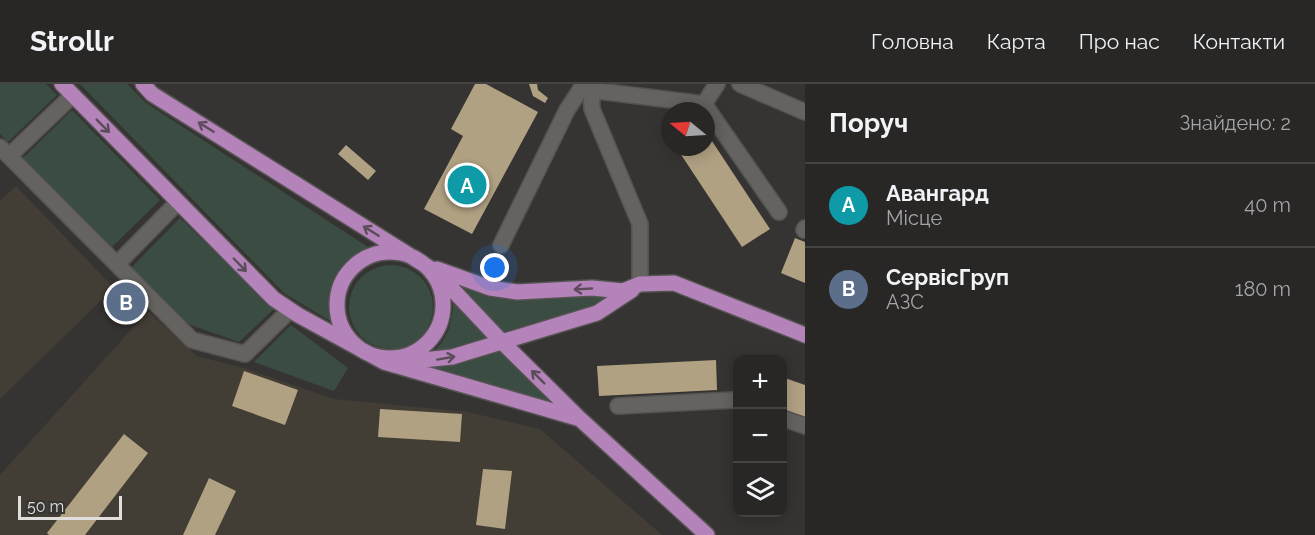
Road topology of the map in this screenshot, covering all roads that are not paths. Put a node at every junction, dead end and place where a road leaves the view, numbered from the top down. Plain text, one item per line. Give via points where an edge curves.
1 (143, 84) edge
2 (717, 84) edge
3 (740, 84) edge
4 (589, 86) edge
5 (68, 89) edge
6 (691, 102) edge
7 (705, 102) edge
8 (805, 112) edge
9 (715, 120) edge
10 (5, 152) edge
11 (178, 202) junction
12 (779, 212) dead end
13 (501, 245) dead end
14 (421, 262) junction
15 (117, 264) junction
16 (640, 284) junction
17 (290, 310) junction
18 (805, 335) edge
19 (501, 341) junction
20 (368, 354) junction
21 (733, 400) edge
22 (618, 406) dead end
23 (580, 419) junction
24 (787, 419) edge
25 (805, 426) edge
26 (707, 535) edge

14 -> 1 main road
2 - 7 street
3 - 8 street
4 - 6 street
4 - 13 street via 567,110
4 - 16 street via 599,128 640,224
5 - 10 street
5 -> 11 main road
9 - 12 street
10 - 15 street
11 - 15 street
11 -> 17 main road via 274,299
16 -> 14 main road via 623,291 503,291 468,282
14 - 19 main road via 436,272
14 - 20 main road via 434,274 441,291 440,324 418,351 385,359
14 - 20 main road via 401,253 379,253 364,258 343,279 337,293 339,323 356,347
15 - 17 street via 192,340 245,354
16 - 18 main road via 674,283
16 - 19 main road via 597,313
17 - 20 main road
20 -> 19 main road via 385,360 417,362 452,357
23 -> 19 main road
20 - 23 main road
21 - 22 street
23 - 26 main road
24 - 25 street

